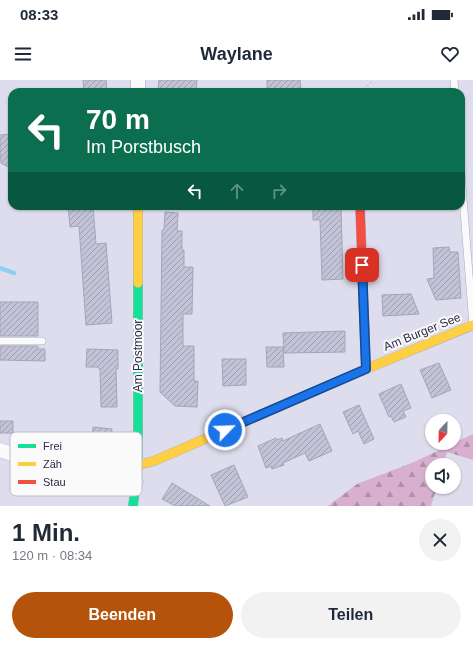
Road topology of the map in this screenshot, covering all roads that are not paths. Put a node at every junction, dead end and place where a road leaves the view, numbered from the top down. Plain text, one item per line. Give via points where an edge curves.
1 (138, 210) edge
2 (360, 210) edge
3 (464, 210) edge
4 (473, 325) edge
5 (0, 341) edge
6 (42, 341) dead end
7 (366, 369) junction
8 (138, 432) edge
9 (0, 450) edge
10 (10, 453) edge
11 (142, 464) edge
12 (135, 496) edge
13 (134, 506) edge

1 - 8 street, Am Postmoor
2 - 7 street
3 - 4 lane
4 - 7 street, Am Burger See
5 - 6 lane
7 - 11 street, Am Burger See
9 - 10 street
12 - 13 street, Am Postmoor

